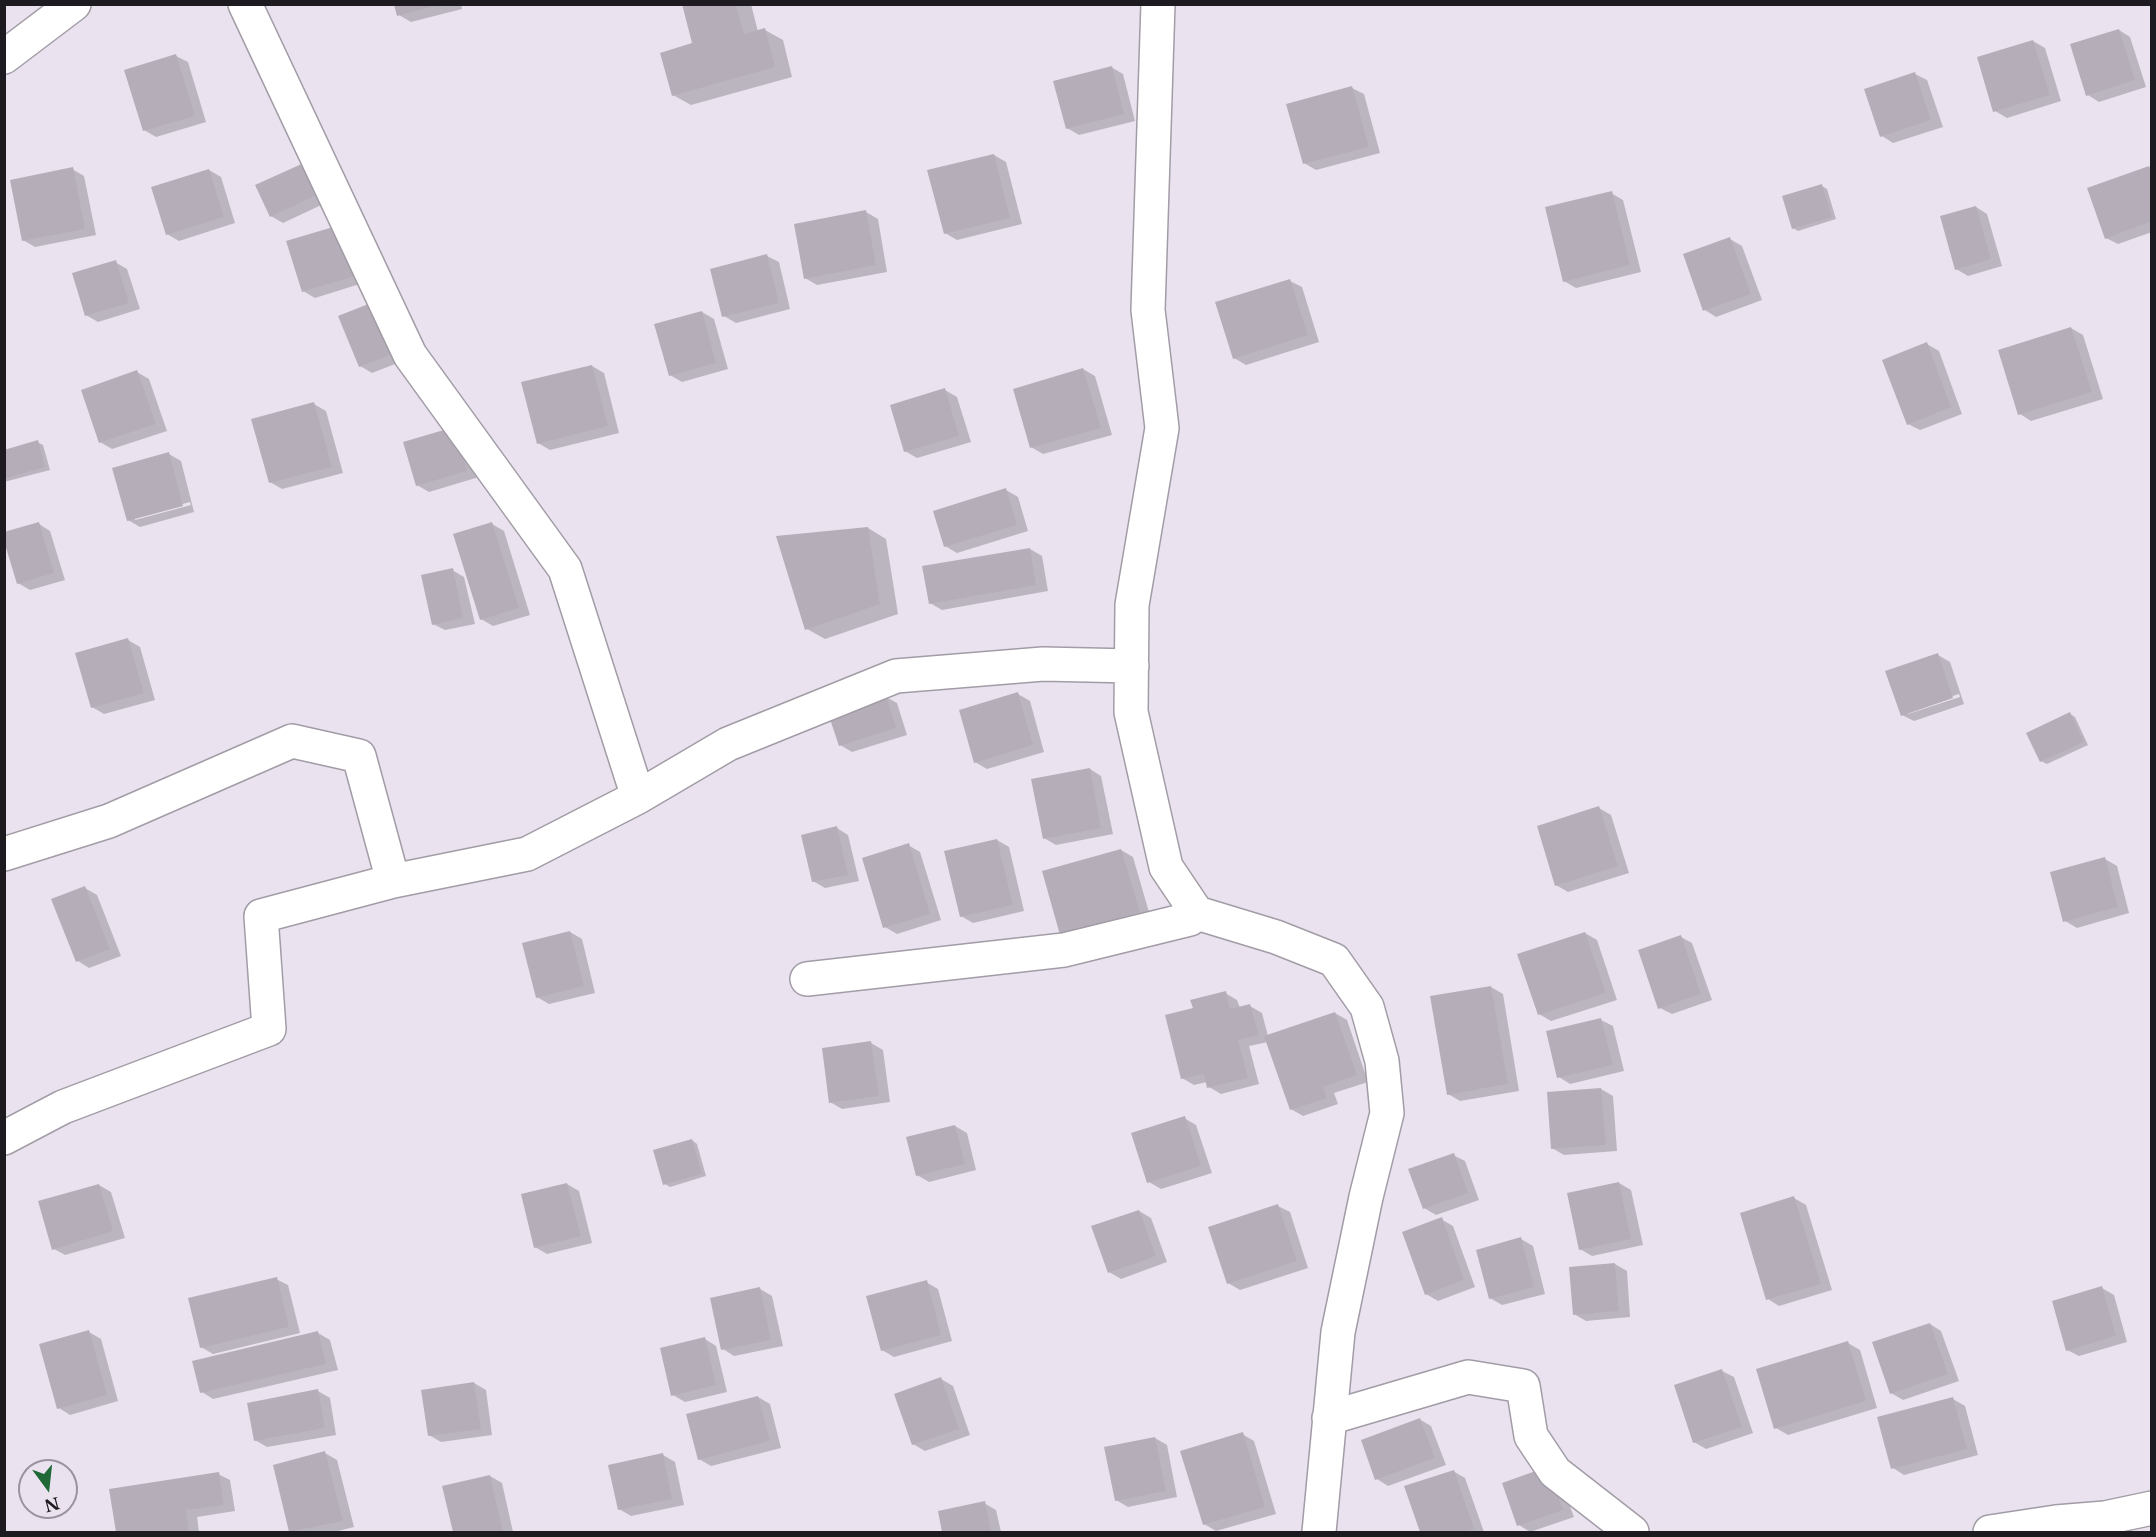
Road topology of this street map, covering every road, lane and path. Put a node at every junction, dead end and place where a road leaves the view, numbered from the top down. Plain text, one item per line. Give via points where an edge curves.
1 (75, 4) edge
2 (245, 4) edge
3 (1158, 4) edge
4 (4, 57) edge
5 (1132, 666) junction
6 (638, 797) junction
7 (4, 854) edge
8 (393, 881) junction
9 (1197, 913) junction
10 (807, 979) dead end
11 (4, 1138) edge
12 (1329, 1418) junction
13 (2151, 1508) edge
14 (1319, 1533) edge
15 (1632, 1533) edge
16 (1990, 1533) edge

1 - 4 street
2 - 6 street via 410,355 565,569
3 - 5 street via 1149,310 1162,428 1132,604
5 - 6 street via 1043,664 896,676 728,744
5 - 9 street via 1131,712 1166,867
6 - 8 street via 527,854
7 - 8 street via 109,821 292,741 358,756
8 - 11 street via 261,916 269,1029 63,1107
9 - 10 street via 1190,919 1064,950
9 - 12 street via 1334,960 1367,1007 1382,1061 1387,1113 1338,1332
12 - 14 street
12 - 15 street via 1468,1377 1522,1386 1531,1436 1555,1472
13 - 16 street

